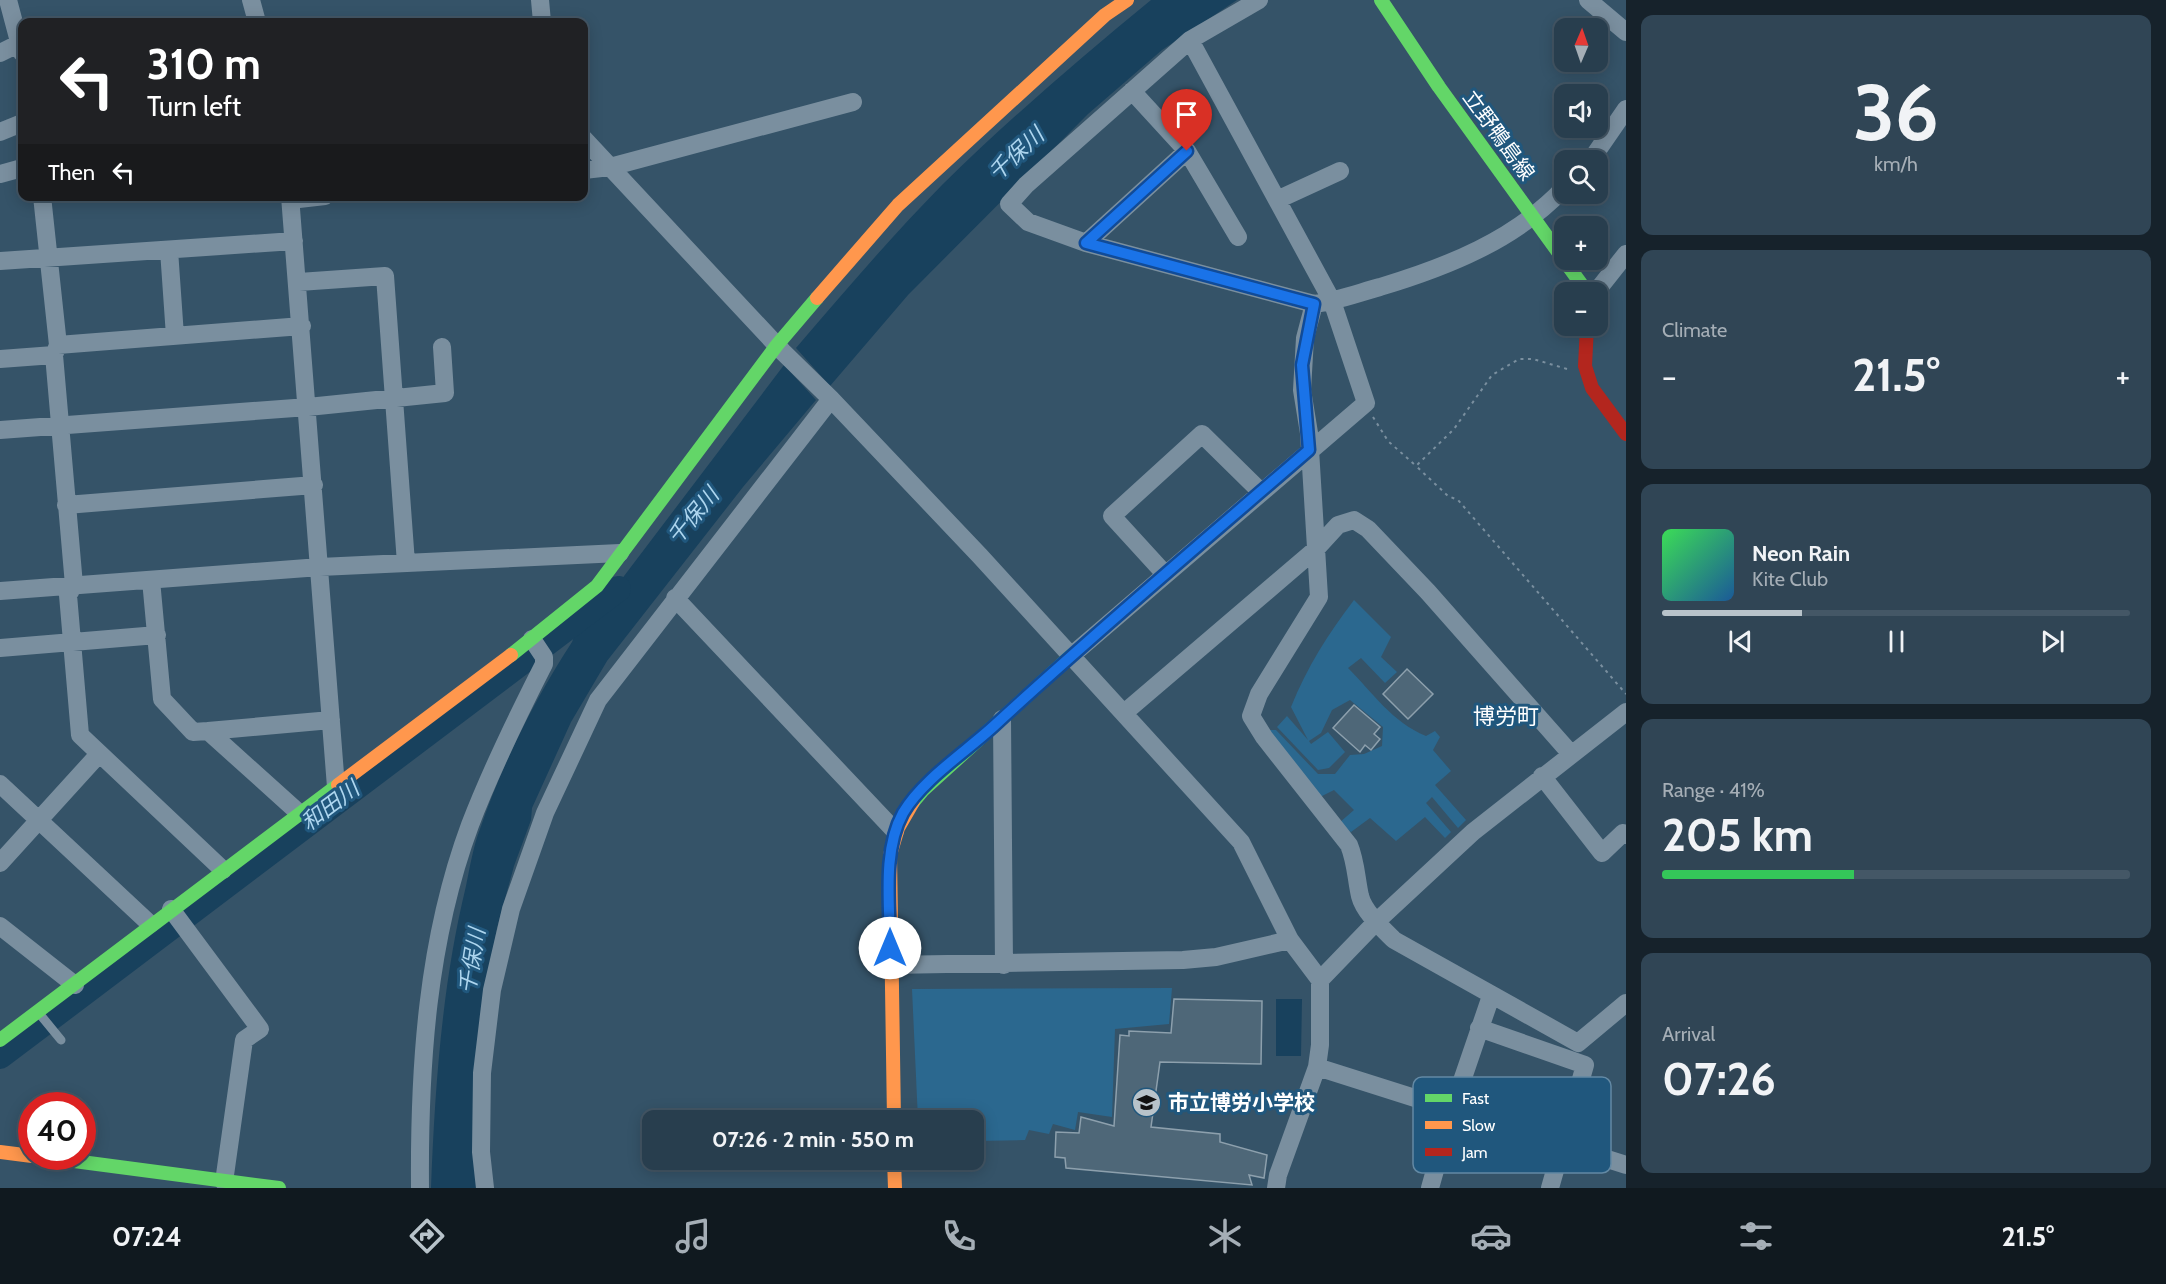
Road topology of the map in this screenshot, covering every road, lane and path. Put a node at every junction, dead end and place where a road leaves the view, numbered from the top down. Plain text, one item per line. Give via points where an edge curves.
1 (8, 0) edge
2 (251, 0) edge
3 (540, 0) edge
4 (1126, 0) edge
5 (1259, 0) edge
6 (1380, 0) edge
7 (1588, 0) edge
8 (252, 18) edge
9 (542, 18) edge
10 (1626, 32) edge
11 (18, 35) edge
12 (1190, 40) junction
13 (18, 47) edge
14 (0, 53) edge
15 (1132, 91) junction
16 (853, 102) dead end
17 (1626, 109) edge
18 (18, 125) edge
19 (0, 132) edge
20 (588, 144) edge
21 (1599, 150) edge
22 (1187, 151) junction
23 (610, 167) junction
24 (18, 169) edge
25 (588, 170) edge
26 (1340, 171) dead end
27 (0, 174) edge
28 (1554, 197) edge
29 (1277, 200) junction
30 (43, 201) edge
31 (290, 201) edge
32 (1532, 217) junction
33 (1238, 237) dead end
34 (294, 241) junction
35 (1086, 243) junction
36 (169, 250) junction
37 (1626, 254) edge
38 (50, 258) junction
39 (0, 261) edge
40 (299, 282) junction
41 (1580, 282) edge
42 (1604, 282) edge
43 (1323, 303) junction
44 (302, 326) junction
45 (175, 336) junction
46 (1586, 336) edge
47 (442, 347) dead end
48 (780, 349) junction
49 (56, 350) junction
50 (0, 359) edge
51 (1585, 366) junction
52 (829, 397) junction
53 (394, 398) junction
54 (1366, 403) junction
55 (308, 407) junction
56 (61, 426) junction
57 (0, 430) edge
58 (1626, 434) edge
59 (1309, 450) junction
60 (1416, 465) junction
61 (314, 485) junction
62 (1261, 492) junction
63 (66, 505) junction
64 (1316, 549) junction
65 (620, 553) junction
66 (406, 563) junction
67 (320, 567) junction
68 (1166, 574) junction
69 (152, 580) junction
70 (74, 585) junction
71 (0, 591) edge
72 (675, 598) junction
73 (157, 635) junction
74 (72, 642) junction
75 (537, 646) junction
76 (0, 648) edge
77 (1072, 655) junction
78 (1626, 694) edge
79 (1626, 712) edge
80 (1124, 713) junction
81 (1002, 719) junction
82 (331, 720) junction
83 (208, 731) junction
84 (99, 754) junction
85 (1571, 754) junction
86 (1542, 776) junction
87 (0, 784) edge
88 (336, 787) junction
89 (300, 813) junction
90 (40, 821) junction
91 (895, 831) junction
92 (1626, 835) edge
93 (0, 863) edge
94 (223, 870) junction
95 (173, 912) junction
96 (1377, 922) junction
97 (150, 924) junction
98 (0, 926) edge
99 (1290, 940) junction
100 (1004, 964) junction
101 (890, 965) junction
102 (1320, 980) junction
103 (75, 985) junction
104 (1491, 996) junction
105 (1626, 1003) edge
106 (40, 1014) junction
107 (1479, 1028) junction
108 (0, 1040) edge
109 (61, 1040) dead end
110 (1317, 1066) junction
111 (1463, 1077) edge
112 (1582, 1077) edge
113 (1413, 1097) edge
114 (894, 1110) edge
115 (0, 1152) edge
116 (18, 1154) edge
117 (1611, 1160) edge
118 (96, 1164) edge
119 (1626, 1165) edge
120 (894, 1170) edge
121 (1434, 1173) edge
122 (1555, 1173) edge
123 (224, 1182) junction
124 (279, 1188) edge
125 (420, 1188) edge
126 (485, 1188) edge
127 (895, 1188) edge
128 (1276, 1188) edge
129 (1430, 1188) edge
130 (1550, 1188) edge

1 - 11 street
2 - 8 street
3 - 9 street
4 - 48 street via 898,205
5 - 12 street
6 - 32 street, 立野鴨島線
7 - 10 street
12 - 15 street
12 - 29 street
13 - 14 street
15 - 22 street
15 - 35 street via 1009,204 1028,222
16 - 23 street
17 - 21 street
18 - 19 street
20 - 23 street
22 - 33 street
22 - 35 street
23 - 25 street
23 - 48 street
24 - 27 street
26 - 29 street
28 - 32 street
29 - 43 street
30 - 38 street
31 - 34 street
32 - 41 street, 立野鴨島線
32 - 43 street via 1471,255
34 - 36 street
34 - 40 street
35 - 43 street
36 - 38 street
36 - 45 street
37 - 42 street
38 - 39 street
38 - 49 street
40 - 44 street
40 - 53 street via 385,276
43 - 54 street
43 - 59 street via 1302,365
44 - 45 street
44 - 55 street
45 - 49 street
46 - 51 street
47 - 53 street via 445,393
48 - 52 street
48 - 65 street
49 - 50 street
49 - 56 street
51 - 58 street via 1592,388
51 - 60 path via 1557,368 1533,359 1519,359 1508,365 1487,380 1454,429
52 - 72 street
52 - 77 street
53 - 55 street
53 - 66 street
54 - 59 street
54 - 60 path via 1388,441
55 - 56 street
55 - 61 street
56 - 57 street
56 - 63 street
59 - 62 street
59 - 64 street
60 - 78 path via 1448,496 1458,500
61 - 63 street
61 - 67 street
62 - 68 street
62 - 68 street via 1202,434 1112,516
63 - 70 street
64 - 80 street
64 - 85 street via 1338,525 1354,520 1368,529
64 - 96 street via 1319,597 1259,694 1251,716 1350,845 1357,865 1360,897
65 - 66 street
65 - 75 street via 597,586
66 - 67 street
67 - 69 street
67 - 82 street
68 - 77 street
69 - 70 street
69 - 73 street
70 - 71 street
70 - 74 street via 69,595
72 - 91 street
72 - 126 street via 598,700 545,813 511,909 492,990 482,1073 481,1152
73 - 74 street
73 - 83 street via 162,699 193,732
74 - 76 street
74 - 84 street via 80,735
75 - 88 street
75 - 125 street via 544,664 470,826 432,972 419,1104
77 - 80 street
77 - 81 street
79 - 85 street
80 - 99 street via 1241,842
81 - 91 street via 923,790 904,812
81 - 100 street
82 - 83 street
82 - 88 street
83 - 89 street
84 - 90 street
84 - 94 street
85 - 86 street
86 - 92 street via 1602,853 1623,833
86 - 96 street via 1473,832
87 - 90 street
88 - 89 street
89 - 94 street
90 - 93 street
90 - 97 street
91 - 101 street via 890,855
94 - 95 street
95 - 97 street
95 - 123 street via 260,1029 244,1040
96 - 102 street
96 - 104 street via 1394,940
97 - 103 street
98 - 103 street
99 - 100 street via 1216,957
99 - 102 street
100 - 101 street
101 - 114 street
102 - 110 street
103 - 106 street
104 - 105 street via 1578,1043
104 - 107 street
106 - 108 street
106 - 109 lane
107 - 111 street
107 - 112 street via 1585,1065
110 - 113 street
110 - 128 street
115 - 116 street
117 - 119 street
118 - 123 street
120 - 127 street
121 - 129 street
122 - 130 street
123 - 124 street

